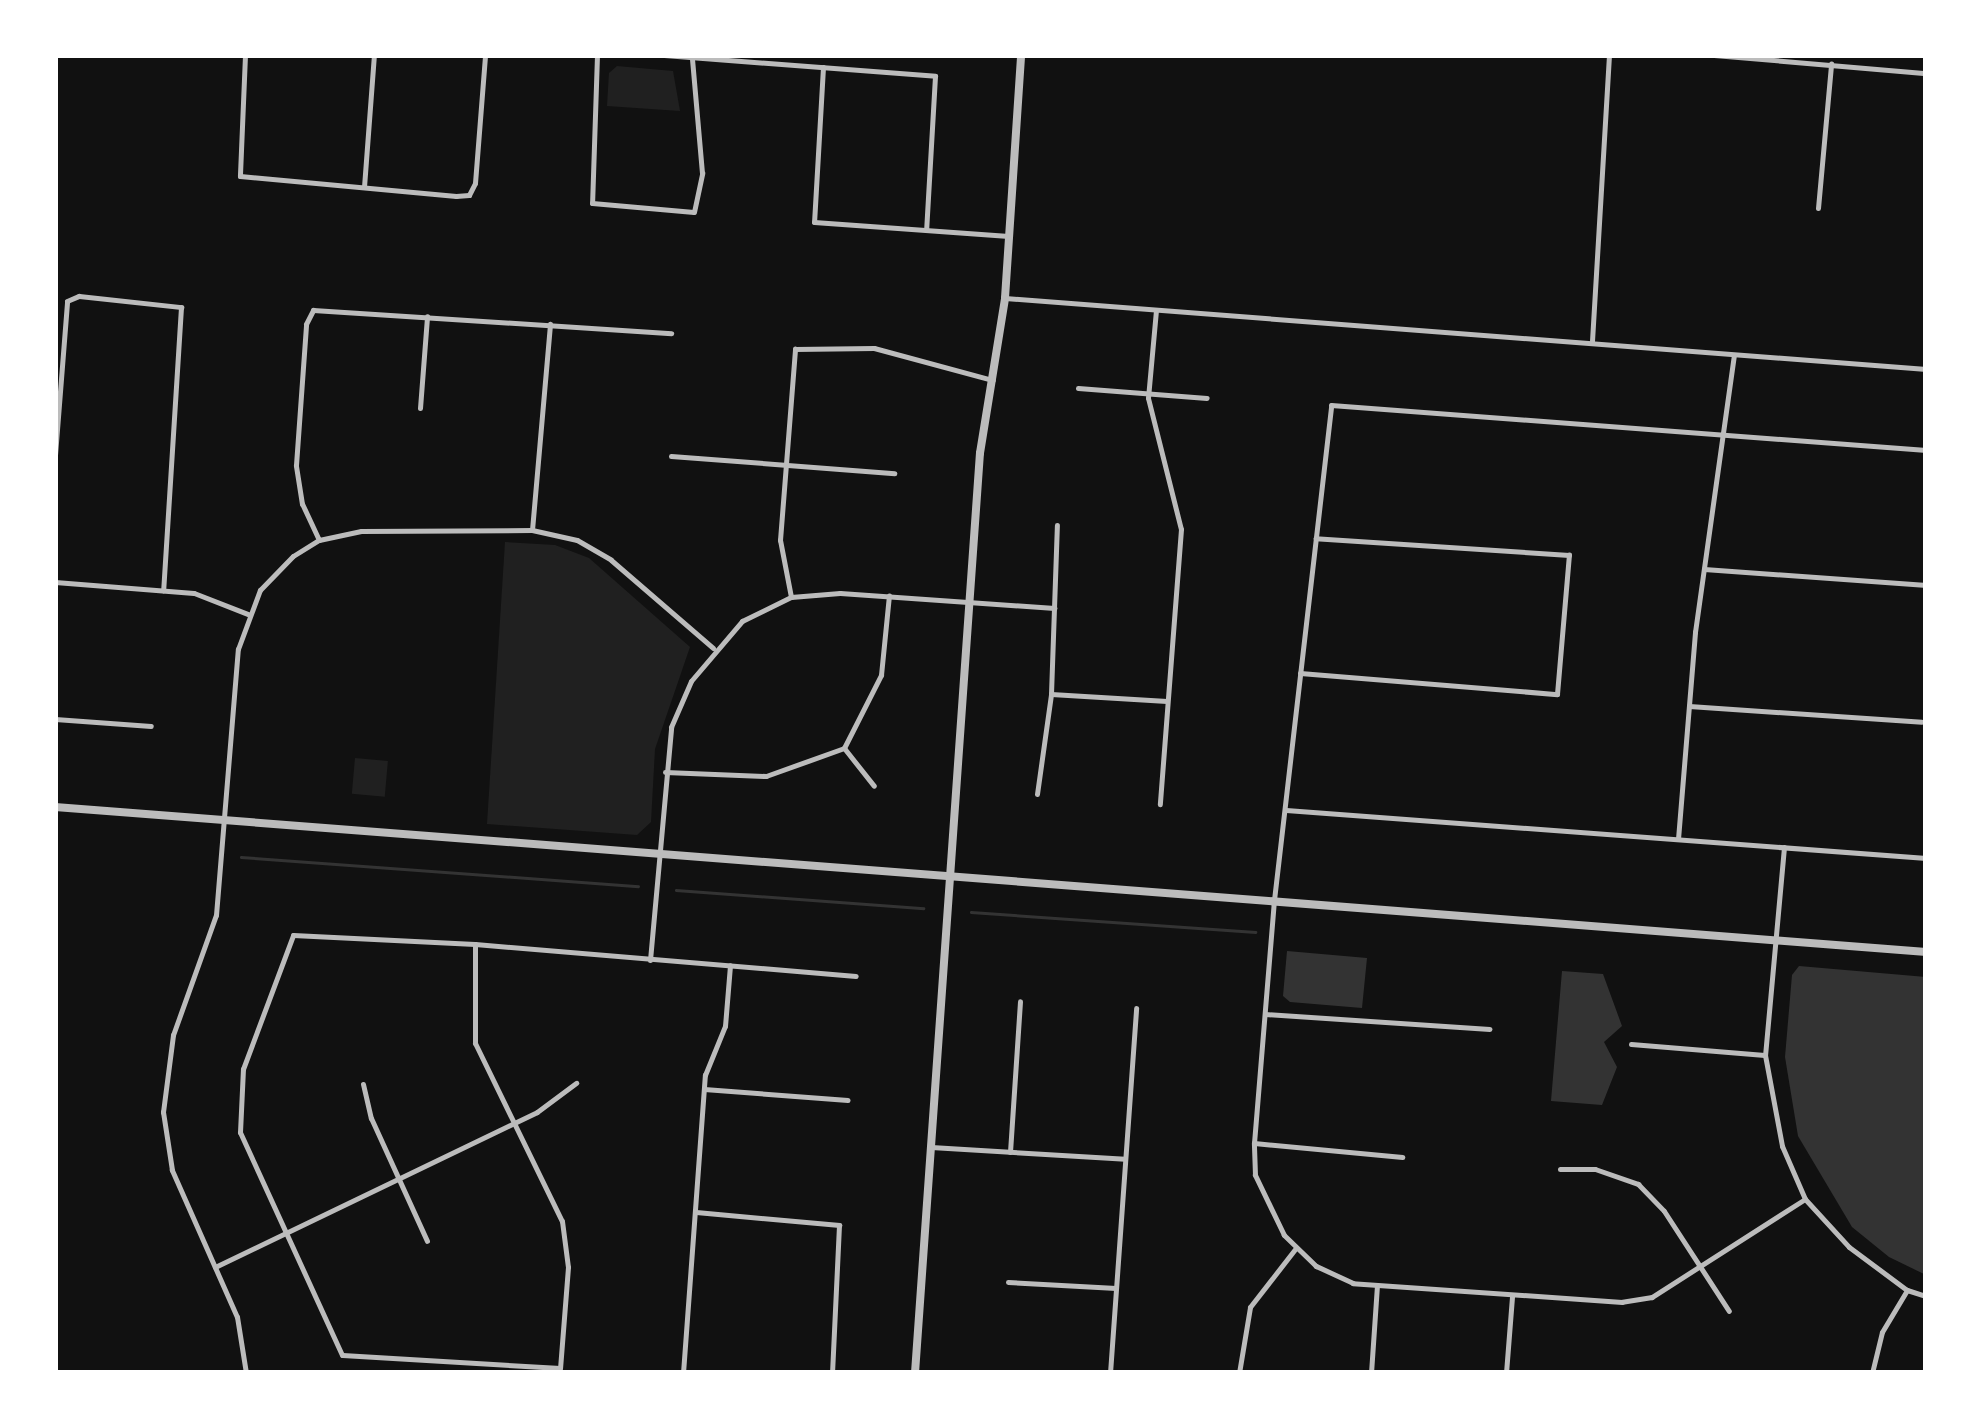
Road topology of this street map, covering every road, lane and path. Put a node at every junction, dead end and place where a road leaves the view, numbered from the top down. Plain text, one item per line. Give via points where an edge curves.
1 (245, 55) edge
2 (374, 55) edge
3 (486, 55) edge
4 (598, 55) edge
5 (664, 55) edge
6 (1021, 55) edge
7 (1609, 55) edge
8 (1714, 55) edge
9 (692, 56) edge
10 (1831, 64) junction
11 (823, 67) junction
12 (1926, 74) edge
13 (364, 188) junction
14 (1818, 208) dead end
15 (926, 230) junction
16 (1008, 236) junction
17 (1005, 298) junction
18 (1156, 310) junction
19 (427, 316) junction
20 (550, 324) junction
21 (671, 332) dead end
22 (1592, 340) junction
23 (1734, 356) junction
24 (1926, 368) edge
25 (994, 380) junction
26 (1078, 388) dead end
27 (1148, 398) junction
28 (1207, 398) dead end
29 (420, 408) dead end
30 (1722, 438) junction
31 (1926, 450) edge
32 (55, 455) edge
33 (672, 456) dead end
34 (784, 468) junction
35 (894, 473) dead end
36 (1057, 525) dead end
37 (532, 530) junction
38 (1316, 538) junction
39 (319, 540) junction
40 (1704, 569) junction
41 (55, 582) edge
42 (1926, 585) edge
43 (163, 590) junction
44 (889, 595) junction
45 (791, 597) junction
46 (970, 602) junction
47 (1054, 608) junction
48 (248, 614) junction
49 (713, 648) junction
50 (1300, 673) junction
51 (1050, 694) junction
52 (1168, 701) junction
53 (1689, 706) junction
54 (55, 719) edge
55 (1921, 722) dead end
56 (152, 726) dead end
57 (844, 748) junction
58 (665, 772) junction
59 (874, 786) dead end
60 (1037, 794) dead end
61 (1160, 804) dead end
62 (55, 807) edge
63 (1284, 810) junction
64 (225, 821) junction
65 (1678, 839) junction
66 (1784, 847) junction
67 (658, 854) junction
68 (1926, 858) edge
69 (950, 878) junction
70 (1274, 900) junction
71 (1773, 940) junction
72 (475, 944) junction
73 (1926, 952) edge
74 (650, 960) junction
75 (730, 965) junction
76 (856, 976) dead end
77 (1020, 1001) dead end
78 (1136, 1008) dead end
79 (1265, 1014) junction
80 (1490, 1029) dead end
81 (1632, 1044) dead end
82 (1765, 1054) junction
83 (576, 1083) dead end
84 (363, 1084) dead end
85 (704, 1089) junction
86 (848, 1100) dead end
87 (512, 1124) junction
88 (1254, 1144) junction
89 (931, 1147) junction
90 (1010, 1152) junction
91 (1402, 1157) dead end
92 (1125, 1159) junction
93 (1560, 1168) dead end
94 (399, 1177) junction
95 (1805, 1199) junction
96 (695, 1212) junction
97 (283, 1234) junction
98 (428, 1240) dead end
99 (1296, 1247) junction
100 (1698, 1265) junction
101 (215, 1267) junction
102 (1008, 1282) dead end
103 (1378, 1285) junction
104 (1116, 1288) junction
105 (1907, 1290) junction
106 (1512, 1296) junction
107 (1926, 1296) edge
108 (1729, 1311) dead end
109 (246, 1373) edge
110 (683, 1373) edge
111 (832, 1373) edge
112 (915, 1373) edge
113 (1110, 1373) edge
114 (1240, 1373) edge
115 (1370, 1373) edge
116 (1506, 1373) edge
117 (1872, 1373) edge

1 - 13 street via 240,176
2 - 13 street
3 - 13 street via 469,195
4 - 9 street via 592,203 694,212 702,173
5 - 9 street
6 - 16 street
7 - 22 street
8 - 10 street
9 - 11 street
10 - 12 street
10 - 14 street
11 - 15 street via 934,76
11 - 15 street via 814,222
15 - 16 street
16 - 17 street
17 - 18 street
17 - 25 street
18 - 22 street
18 - 27 street
19 - 20 street
19 - 29 street
19 - 39 street via 313,310 306,324 296,465 302,504
20 - 21 street
20 - 37 street
22 - 23 street
23 - 24 street
23 - 30 street
25 - 34 street via 874,348 796,349
25 - 46 street via 980,453
26 - 27 street
27 - 28 street
27 - 52 street via 1181,529
30 - 31 street
30 - 38 street via 1332,404
30 - 40 street
32 - 43 street via 68,301 80,296 174,303 184,315
33 - 34 street
34 - 35 street
34 - 45 street via 780,540
36 - 47 street
37 - 39 street via 362,531
37 - 49 street via 577,540 612,560
38 - 50 street
38 - 50 street via 1569,555 1557,694
39 - 48 street via 273,574
40 - 42 street
40 - 53 street
41 - 43 street
43 - 48 street via 194,593
44 - 45 street
44 - 46 street
44 - 57 street via 881,675
45 - 49 street via 742,621
46 - 47 street
46 - 69 street
47 - 51 street
48 - 64 street via 238,649
49 - 58 street via 671,728
50 - 63 street
51 - 52 street
51 - 60 street
52 - 61 street
53 - 55 street
53 - 65 street
54 - 56 street
57 - 58 street via 766,776
57 - 59 street
58 - 67 street
62 - 64 street
63 - 65 street
63 - 70 street
64 - 67 street
64 - 101 street via 213,932 173,1035 164,1096 172,1170
65 - 66 street
66 - 68 street
66 - 71 street
67 - 69 street
67 - 74 street
69 - 70 street
69 - 89 street
70 - 71 street
70 - 79 street
71 - 73 street
71 - 82 street
72 - 74 street
72 - 87 street via 475,1043
72 - 97 street via 294,936 244,1069 239,1108 245,1146
74 - 75 street
75 - 76 street
75 - 85 street via 725,1026
77 - 90 street
78 - 92 street
79 - 80 street
79 - 88 street
81 - 82 street
82 - 95 street via 1782,1146
83 - 87 street via 558,1101
84 - 94 street
85 - 86 street
85 - 96 street
87 - 94 street
87 - 97 street via 562,1221 568,1268 560,1368 342,1355
88 - 91 street
88 - 99 street via 1255,1175
89 - 90 street
89 - 112 street
90 - 92 street
92 - 104 street
93 - 100 street via 1595,1169 1638,1184 1664,1210
94 - 97 street
94 - 98 street
95 - 100 street
95 - 105 street via 1849,1247
96 - 110 street
96 - 111 street via 839,1224
97 - 101 street
99 - 103 street via 1316,1266 1354,1283
99 - 114 street via 1250,1307
100 - 106 street via 1652,1297 1622,1302
100 - 108 street
101 - 109 street via 237,1317
102 - 104 street
103 - 106 street
103 - 115 street
104 - 113 street
105 - 107 street
105 - 117 street via 1882,1332
106 - 116 street

